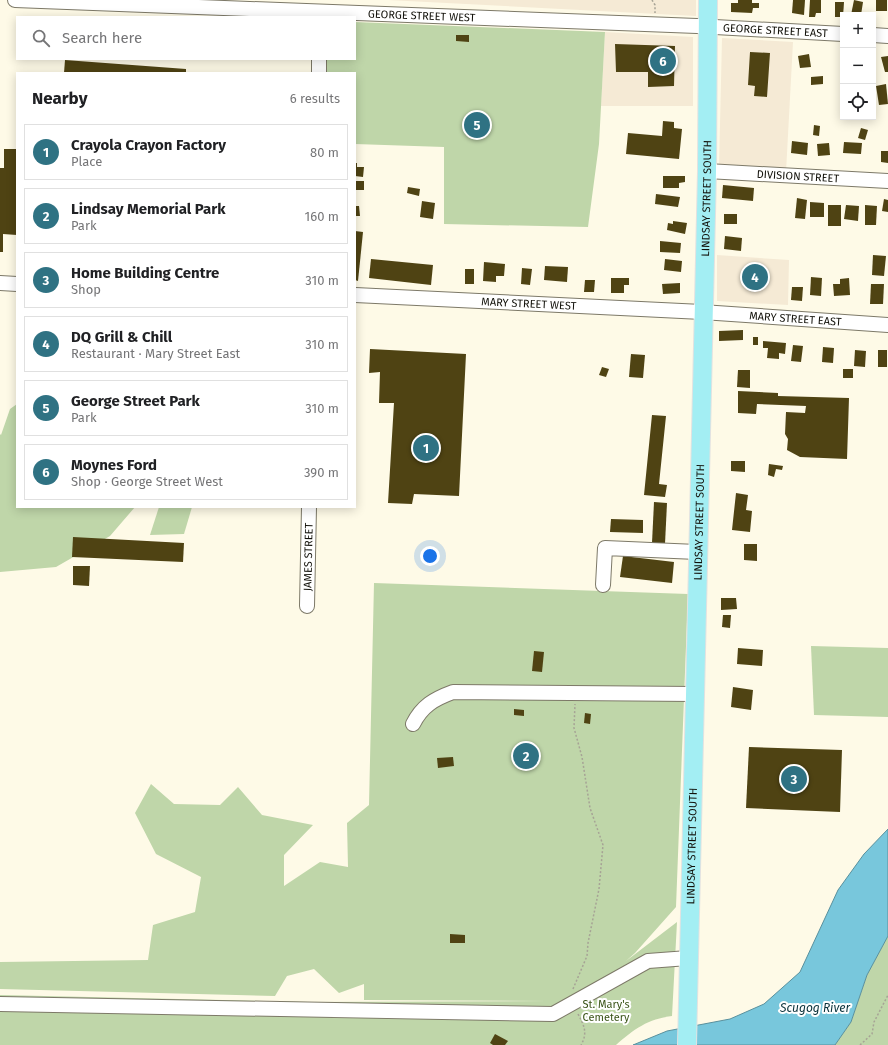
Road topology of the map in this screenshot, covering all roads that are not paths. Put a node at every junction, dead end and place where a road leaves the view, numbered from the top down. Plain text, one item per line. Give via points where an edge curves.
1 (15, 0) edge
2 (708, 0) edge
3 (171, 3) edge
4 (320, 9) edge
5 (707, 27) junction
6 (840, 34) edge
7 (876, 35) edge
8 (888, 36) edge
9 (319, 60) edge
10 (319, 72) edge
11 (707, 172) junction
12 (888, 181) edge
13 (0, 283) edge
14 (16, 284) edge
15 (356, 295) edge
16 (702, 312) junction
17 (888, 325) edge
18 (309, 508) edge
19 (697, 552) junction
20 (603, 585) dead end
21 (306, 606) dead end
22 (694, 694) junction
23 (413, 724) dead end
24 (688, 958) junction
25 (0, 1004) edge
26 (687, 1045) edge

1 - 3 street, GEORGE STREET WEST
2 - 5 main road, LINDSAY STREET SOUTH
3 - 4 street, GEORGE STREET WEST
4 - 5 street, GEORGE STREET WEST
5 - 6 street, GEORGE STREET EAST
5 - 11 main road, LINDSAY STREET SOUTH
7 - 8 street
9 - 10 street
11 - 12 street, DIVISION STREET
11 - 16 main road, LINDSAY STREET SOUTH
13 - 14 street
15 - 16 street, MARY STREET WEST
16 - 17 street, MARY STREET EAST
16 - 19 main road, LINDSAY STREET SOUTH
18 - 21 street, JAMES STREET
19 - 20 street via 605,548
19 - 22 main road, LINDSAY STREET SOUTH
22 - 23 street via 453,692 425,706
22 - 24 main road, LINDSAY STREET SOUTH
24 - 25 street via 648,961 553,1014
24 - 26 main road, LINDSAY STREET SOUTH

